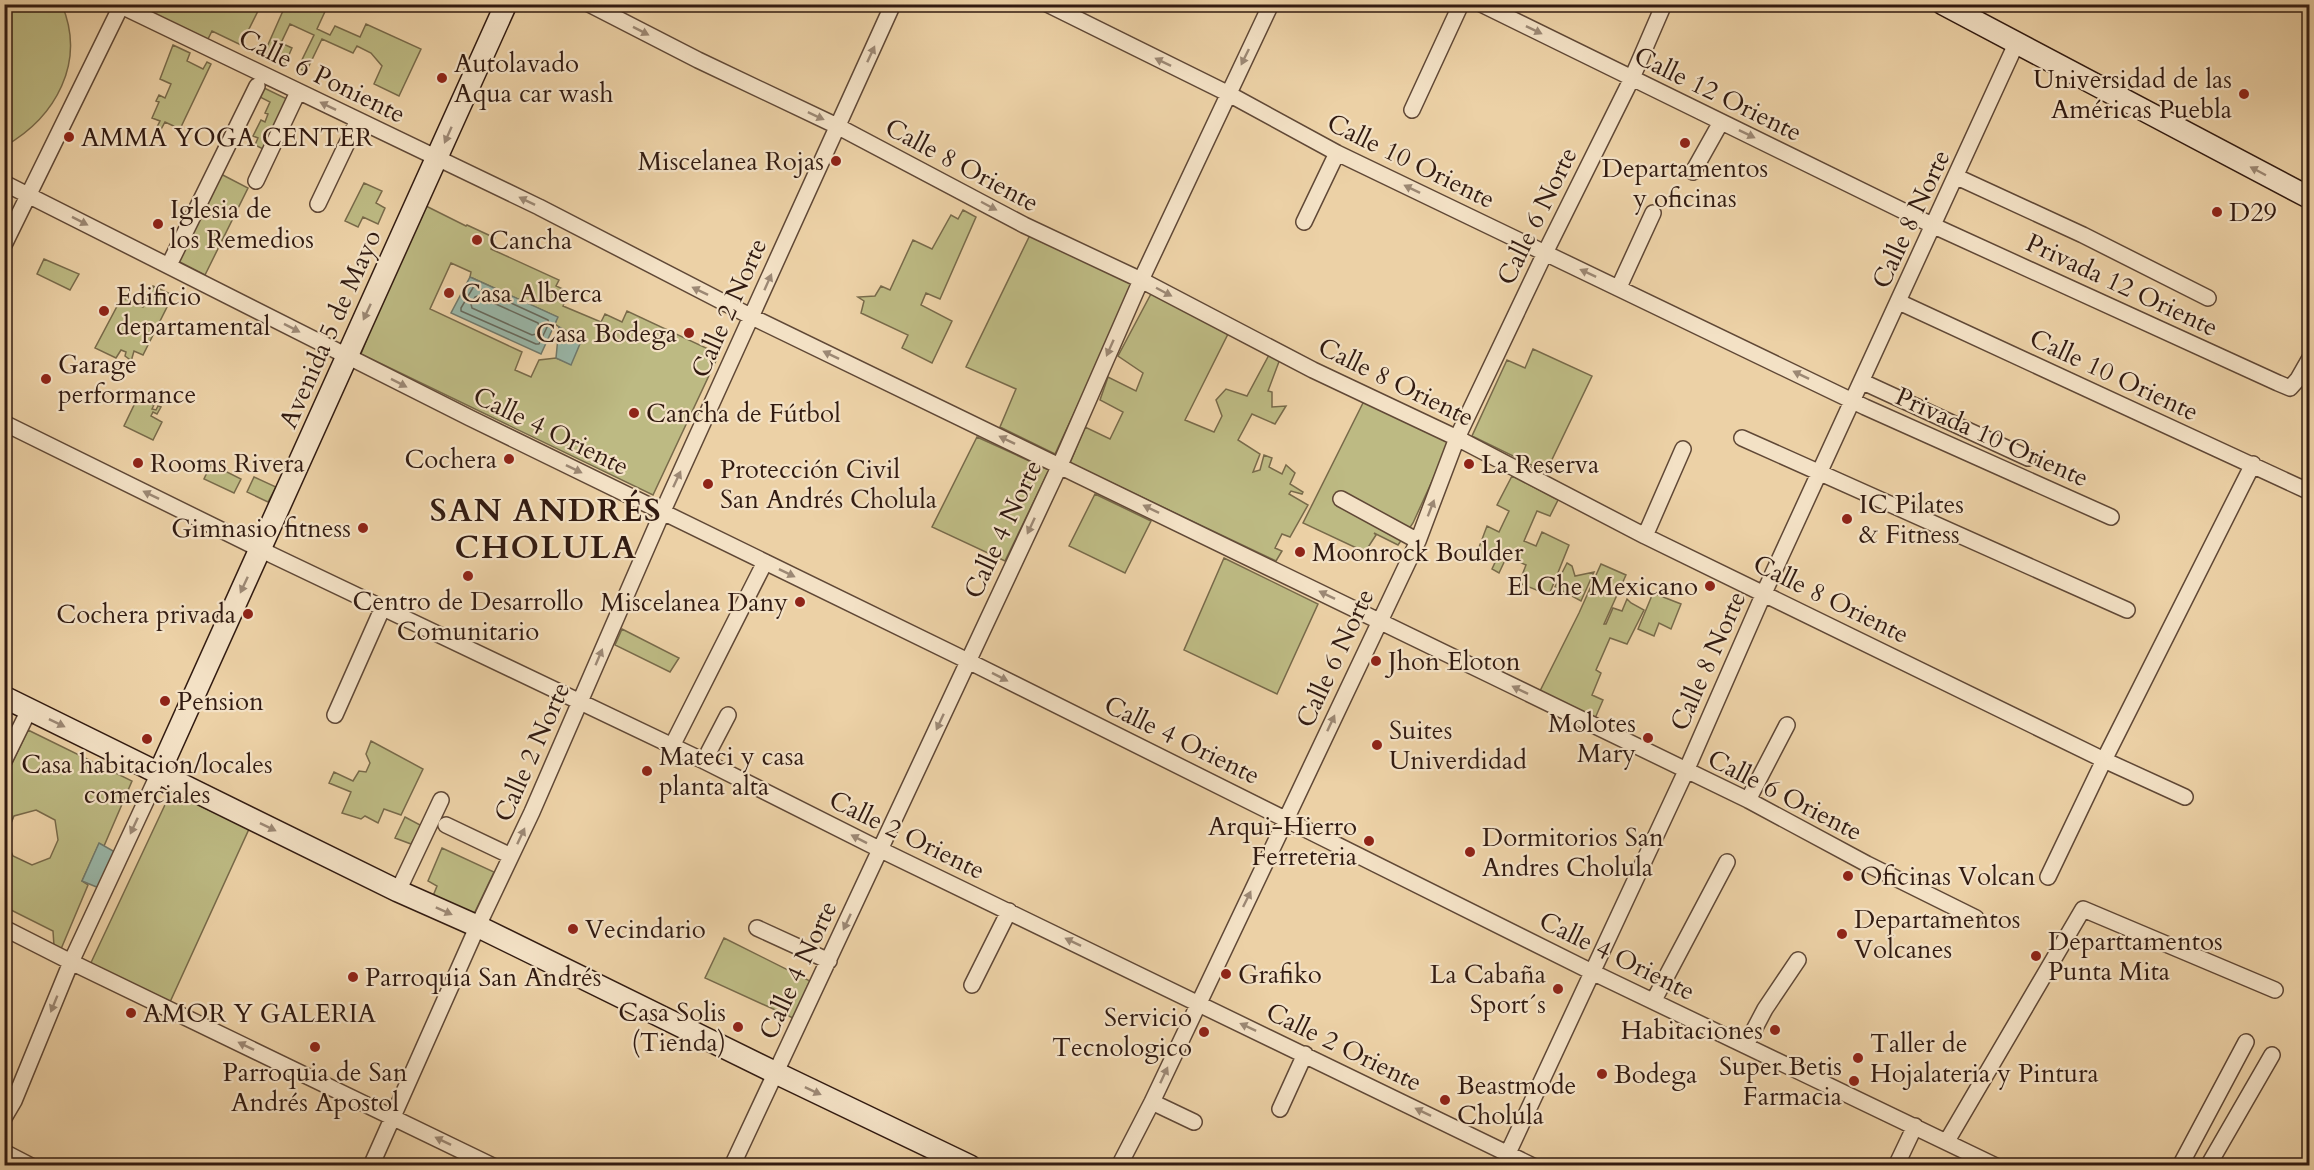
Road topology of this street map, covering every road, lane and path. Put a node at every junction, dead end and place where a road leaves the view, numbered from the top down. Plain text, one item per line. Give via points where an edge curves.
1 (506, 4) edge
2 (589, 4) edge
3 (893, 4) edge
4 (1047, 4) edge
5 (1271, 4) edge
6 (1461, 4) edge
7 (1481, 4) edge
8 (1664, 4) edge
9 (1943, 4) edge
10 (120, 5) edge
11 (2016, 44) junction
12 (1632, 78) junction
13 (257, 86) dead end
14 (298, 92) junction
15 (1227, 93) junction
16 (1412, 110) dead end
17 (358, 120) junction
18 (1721, 122) junction
19 (837, 126) junction
20 (1337, 153) junction
21 (437, 158) junction
22 (1693, 172) dead end
23 (1957, 177) junction
24 (256, 181) dead end
25 (4, 183) edge
26 (28, 194) junction
27 (2310, 198) edge
28 (318, 204) dead end
29 (1653, 213) dead end
30 (1304, 222) dead end
31 (1934, 226) junction
32 (4, 245) edge
33 (1545, 253) junction
34 (169, 265) junction
35 (1141, 280) junction
36 (1619, 287) junction
37 (2208, 298) dead end
38 (1899, 302) junction
39 (752, 317) junction
40 (347, 356) junction
41 (2310, 358) edge
42 (1863, 382) junction
43 (1854, 401) junction
44 (4, 423) edge
45 (1457, 438) junction
46 (1742, 438) dead end
47 (1683, 449) dead end
48 (2028, 458) dead end
49 (2253, 464) junction
50 (1060, 465) junction
51 (1819, 473) junction
52 (2310, 492) edge
53 (1341, 499) dead end
54 (662, 513) junction
55 (2111, 517) dead end
56 (1645, 536) junction
57 (1418, 540) junction
58 (261, 548) junction
59 (765, 562) junction
60 (1764, 593) junction
61 (383, 607) junction
62 (2127, 610) dead end
63 (1379, 620) junction
64 (968, 661) junction
65 (4, 697) edge
66 (580, 703) junction
67 (29, 710) junction
68 (335, 715) dead end
69 (728, 715) dead end
70 (1787, 725) dead end
71 (672, 746) junction
72 (2104, 760) junction
73 (4, 761) edge
74 (704, 761) junction
75 (1686, 771) junction
76 (159, 773) junction
77 (2185, 797) dead end
78 (441, 800) dead end
79 (1748, 800) junction
80 (1286, 818) junction
81 (446, 825) dead end
82 (880, 850) junction
83 (511, 856) junction
84 (1727, 862) dead end
85 (2048, 877) dead end
86 (398, 891) junction
87 (1009, 910) junction
88 (1976, 918) dead end
89 (477, 926) junction
90 (4, 928) edge
91 (757, 928) dead end
92 (1798, 960) dead end
93 (829, 961) junction
94 (71, 962) junction
95 (1592, 972) junction
96 (972, 984) dead end
97 (2275, 990) dead end
98 (1654, 1000) junction
99 (1197, 1003) junction
100 (2246, 1042) dead end
101 (1746, 1045) junction
102 (1305, 1054) junction
103 (2272, 1055) dead end
104 (776, 1073) junction
105 (1152, 1102) junction
106 (1280, 1109) dead end
107 (393, 1117) junction
108 (4, 1118) edge
109 (1194, 1122) dead end
110 (1915, 1126) junction
111 (1947, 1141) junction
112 (4, 1152) edge
113 (1505, 1160) edge
114 (31, 1166) edge
115 (371, 1166) edge
116 (493, 1166) edge
117 (732, 1166) edge
118 (970, 1166) edge
119 (1119, 1166) edge
120 (1533, 1166) edge
121 (1896, 1166) edge
122 (1996, 1166) edge
123 (2180, 1166) edge
124 (2208, 1166) edge

1 -> 21 main road, Avenida 5 de Mayo
2 -> 19 street, Calle 8 Oriente
19 -> 3 street, Calle 2 Norte
15 -> 4 street, Calle 10 Oriente
5 -> 15 street, Calle 4 Norte
6 - 16 street
7 -> 12 street, Calle 12 Oriente
8 - 12 street, Calle 6 Norte
9 - 11 main road
10 - 14 street, Calle 6 Poniente
10 - 26 street
11 - 23 street, Calle 8 Norte
27 -> 11 main road
12 - 18 street, Calle 12 Oriente
12 - 33 street, Calle 6 Norte
13 - 34 street
17 -> 14 street, Calle 6 Poniente
14 - 24 street
15 - 20 street, Calle 10 Oriente
15 - 35 street, Calle 4 Norte
17 - 21 street, Calle 6 Poniente
17 - 28 street
18 - 22 street
18 -> 31 street, Calle 12 Oriente
19 -> 35 street, Calle 8 Oriente via 1024,225
39 -> 19 street, Calle 2 Norte
20 - 30 street
33 -> 20 street, Calle 10 Oriente
39 -> 21 street, Calle 6 Poniente
21 -> 40 main road, Avenida 5 de Mayo
23 - 31 street, Calle 8 Norte
23 - 37 street
25 - 26 street, Calle 4 Oriente
26 - 32 street
26 -> 34 street, Calle 4 Oriente
29 - 36 street
31 - 38 street, Calle 8 Norte
31 - 41 street, Privada 12 Oriente via 2290,388
36 -> 33 street, Calle 10 Oriente
33 - 45 street, Calle 6 Norte
34 -> 40 street, Calle 4 Oriente
35 -> 45 street, Calle 8 Oriente via 1313,370
35 -> 50 street, Calle 4 Norte
43 -> 36 street, Calle 10 Oriente
38 - 42 street, Calle 8 Norte
38 - 49 street, Calle 10 Oriente
50 -> 39 street, Calle 6 Poniente
54 -> 39 street, Calle 2 Norte
40 -> 54 street, Calle 4 Oriente
40 - 58 main road, Avenida 5 de Mayo
42 - 43 street, Calle 8 Norte
42 - 48 street
43 - 51 street, Calle 8 Norte
43 - 55 street, Privada 10 Oriente
58 -> 44 street, Calle 2 Oriente
45 - 56 street, Calle 8 Oriente
57 -> 45 street, Calle 6 Norte
46 - 51 street
47 - 56 street
49 - 52 street, Calle 10 Oriente
49 - 72 street
63 -> 50 street, Calle 6 Oriente
50 -> 64 street, Calle 4 Norte
51 - 60 street, Calle 8 Norte
51 - 62 street
53 - 57 street
54 - 59 street, Calle 4 Oriente
66 -> 54 street, Calle 2 Norte
56 - 60 street, Calle 8 Oriente
57 - 63 street, Calle 6 Norte
58 - 61 street, Calle 2 Oriente
58 -> 76 main road, Avenida 5 de Mayo
59 -> 64 street, Calle 4 Oriente
59 - 71 street
60 - 72 street, Calle 8 Oriente
60 - 75 street, Calle 8 Norte
61 - 66 street, Calle 2 Oriente
61 - 68 street
75 -> 63 street, Calle 6 Oriente
80 -> 63 street, Calle 6 Norte
64 -> 80 street, Calle 4 Oriente
64 -> 82 street, Calle 4 Norte
65 - 67 main road
66 - 71 street, Calle 2 Oriente
83 -> 66 street, Calle 2 Norte
67 - 73 street
67 -> 76 main road
69 - 74 street
70 - 79 street
71 - 74 street, Calle 2 Oriente
72 - 77 street, Calle 8 Oriente
72 - 85 street
82 -> 74 street, Calle 2 Oriente
75 - 79 street, Calle 6 Oriente
75 - 95 street, Calle 8 Norte
76 -> 86 main road
76 -> 94 street
78 - 86 street
79 - 88 street, Calle 6 Oriente
80 - 95 street, Calle 4 Oriente
99 -> 80 street, Calle 6 Norte
81 - 83 street
82 - 87 street, Calle 2 Oriente
82 -> 93 street, Calle 4 Norte
83 - 89 street, Calle 2 Norte
84 - 98 street
86 -> 89 main road
87 - 96 street
99 -> 87 street, Calle 2 Oriente
89 - 104 main road
89 - 107 street, Calle 2 Norte
90 - 94 street
91 - 93 street
92 - 101 street
93 - 104 street, Calle 4 Norte
107 -> 94 street
94 -> 108 street
95 - 98 street, Calle 4 Oriente
95 - 113 street, Calle 8 Norte
97 - 111 street via 2083,909
98 - 101 street, Calle 4 Oriente
102 -> 99 street, Calle 2 Oriente
105 -> 99 street, Calle 6 Norte
100 - 123 street
101 - 110 street, Calle 4 Oriente
102 - 106 street
113 -> 102 street, Calle 2 Oriente
103 - 124 street
104 - 117 street, Calle 4 Norte
104 -> 118 main road
105 - 109 street
105 - 119 street, Calle 6 Norte
107 - 115 street, Calle 2 Norte
116 -> 107 street
110 - 111 street, Calle 4 Oriente
110 - 121 street
111 - 122 street, Calle 4 Oriente
112 - 114 street
113 - 120 street, Calle 2 Oriente

